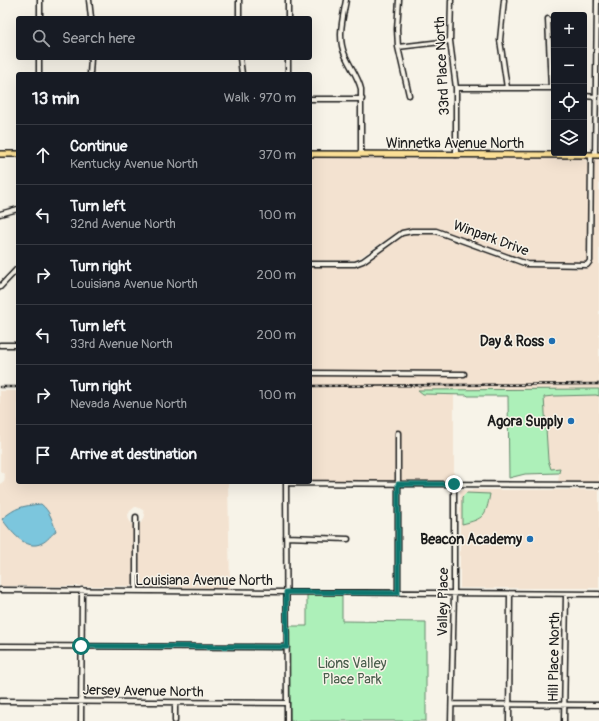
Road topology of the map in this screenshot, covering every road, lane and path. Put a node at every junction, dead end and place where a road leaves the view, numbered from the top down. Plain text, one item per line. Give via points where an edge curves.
1 (40, 0) edge
2 (89, 0) edge
3 (239, 0) edge
4 (288, 0) edge
5 (346, 0) edge
6 (399, 0) edge
7 (451, 0) edge
8 (504, 0) edge
9 (597, 0) edge
10 (40, 16) edge
11 (91, 16) edge
12 (239, 16) edge
13 (288, 16) edge
14 (548, 19) dead end
15 (450, 41) junction
16 (398, 47) junction
17 (598, 51) edge
18 (39, 60) edge
19 (91, 60) edge
20 (240, 60) edge
21 (288, 60) edge
22 (39, 72) edge
23 (90, 72) edge
24 (242, 72) edge
25 (288, 72) edge
26 (553, 84) edge
27 (456, 88) junction
28 (507, 88) junction
29 (551, 88) edge
30 (409, 95) dead end
31 (587, 96) edge
32 (596, 97) junction
33 (312, 99) edge
34 (362, 99) junction
35 (0, 154) edge
36 (16, 154) edge
37 (312, 154) edge
38 (361, 154) junction
39 (456, 155) junction
40 (595, 156) edge
41 (16, 210) edge
42 (0, 214) edge
43 (312, 264) edge
44 (16, 270) edge
45 (0, 287) edge
46 (0, 345) edge
47 (16, 345) edge
48 (312, 373) edge
49 (464, 374) dead end
50 (398, 432) dead end
51 (312, 483) edge
52 (286, 484) edge
53 (398, 484) junction
54 (454, 484) junction
55 (599, 485) edge
56 (136, 517) dead end
57 (286, 537) junction
58 (348, 539) dead end
59 (0, 590) edge
60 (82, 590) junction
61 (136, 590) junction
62 (286, 592) junction
63 (398, 593) junction
64 (454, 593) junction
65 (510, 594) junction
66 (566, 594) junction
67 (599, 594) edge
68 (0, 646) edge
69 (81, 646) junction
70 (287, 647) junction
71 (0, 701) edge
72 (81, 702) junction
73 (175, 703) junction
74 (287, 703) junction
75 (452, 704) junction
76 (509, 704) junction
77 (564, 704) junction
78 (599, 705) edge
79 (81, 721) edge
80 (175, 721) edge
81 (287, 721) edge
82 (451, 721) edge
83 (509, 721) edge
84 (564, 721) edge

1 - 10 street
2 - 11 street
3 - 12 street
4 - 13 street
5 - 34 street via 342,46 359,81
6 - 16 street
7 - 15 street, 33rd Place North
8 - 28 street via 500,40
9 - 17 street
14 - 26 street
15 - 16 street
15 - 27 street, 33rd Place North
16 - 30 street
17 - 32 street
18 - 22 street
19 - 23 street
20 - 24 street
21 - 25 street
27 - 28 street
27 - 39 street, 33rd Place North
28 - 29 street
31 - 32 street
32 - 40 street
33 - 34 street
34 - 38 street
35 - 36 main road
37 - 38 main road, Winnetka Avenue North
38 - 39 main road, Winnetka Avenue North
39 - 40 main road, Winnetka Avenue North
40 - 43 street, Winpark Drive via 590,261 587,265 527,264 436,231 402,233 355,264
41 - 42 street
44 - 45 street
46 - 47 street
48 - 49 street
50 - 53 street
51 - 53 street
52 - 57 street
53 - 54 street
53 - 63 street
54 - 55 street
54 - 64 street, Valley Place
56 - 61 street
57 - 58 street
57 - 62 street
59 - 60 street, Louisiana Avenue North
60 - 61 street, Louisiana Avenue North
60 - 69 street
61 - 62 street, Louisiana Avenue North
62 - 63 street, Louisiana Avenue North
62 - 70 street
63 - 64 street, Louisiana Avenue North
64 - 65 street, Louisiana Avenue North
64 - 75 street, Valley Place
65 - 66 street, Louisiana Avenue North
65 - 76 street
66 - 67 street, Louisiana Avenue North
66 - 77 street, Hill Place North
68 - 69 street
69 - 70 street
69 - 72 street
70 - 74 street
71 - 72 street, Jersey Avenue North
72 - 73 street, Jersey Avenue North
72 - 79 street
73 - 74 street, Jersey Avenue North
73 - 80 street
74 - 81 street
75 - 76 street
75 - 82 street, Valley Place
76 - 77 street
76 - 83 street
77 - 78 street
77 - 84 street, Hill Place North

